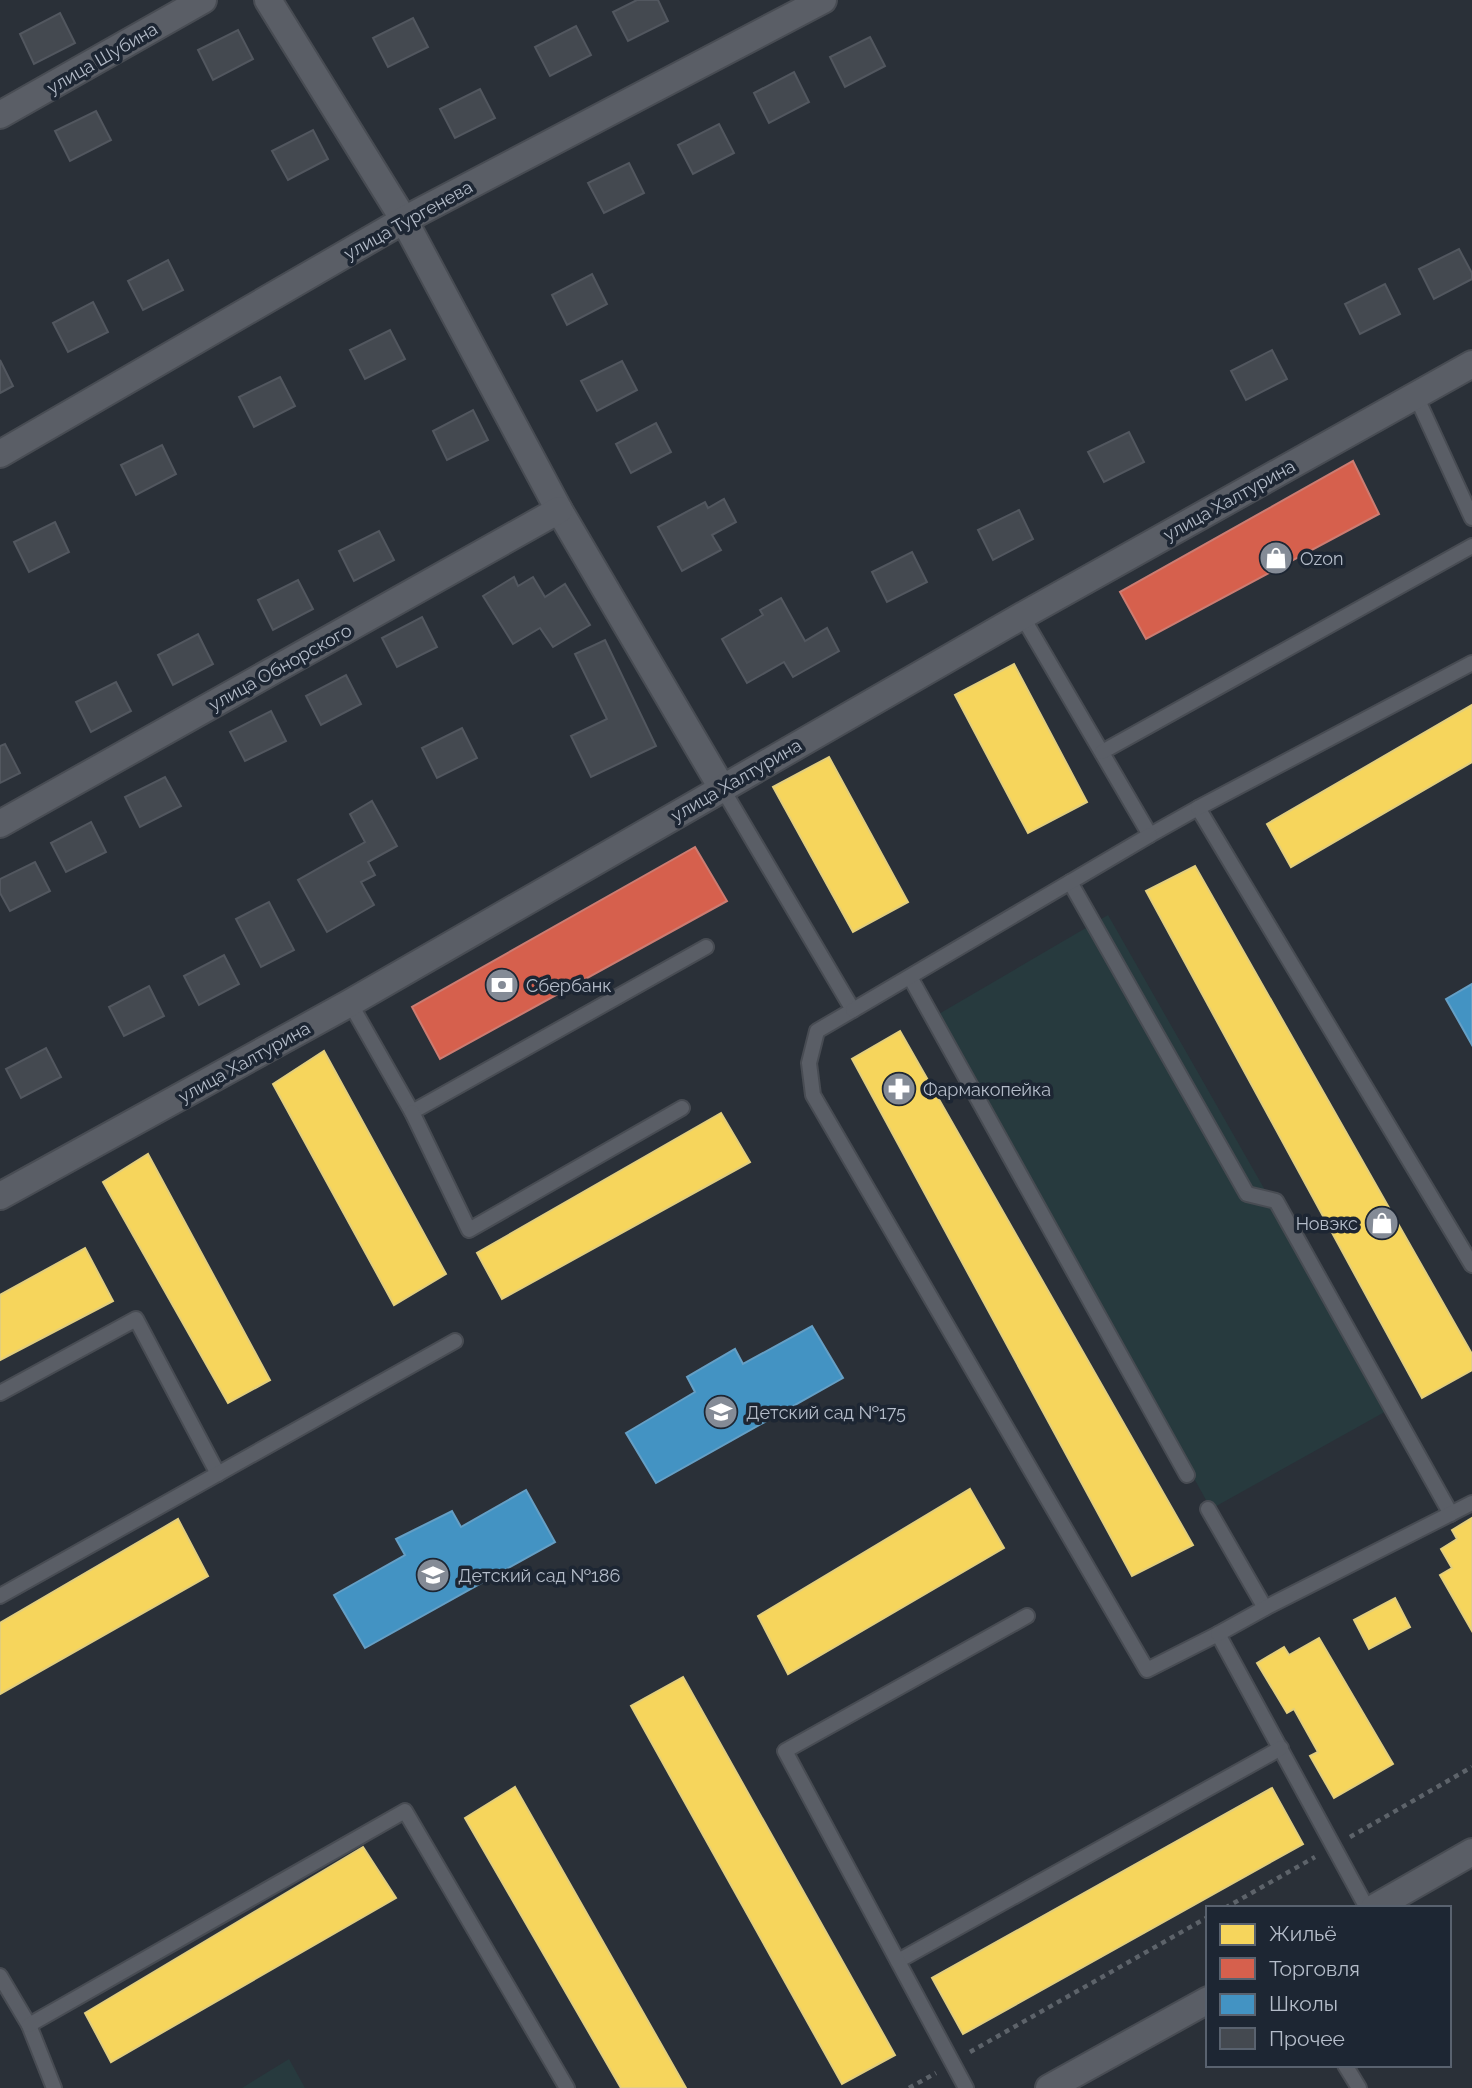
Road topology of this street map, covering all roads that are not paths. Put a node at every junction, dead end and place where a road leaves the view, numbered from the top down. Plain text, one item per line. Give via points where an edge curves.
1 (204, 0) edge
2 (268, 0) edge
3 (823, 0) edge
4 (0, 115) edge
5 (404, 220) junction
6 (1472, 364) edge
7 (1416, 396) junction
8 (0, 454) edge
9 (559, 509) junction
10 (1472, 518) edge
11 (1472, 545) edge
12 (1021, 616) junction
13 (1472, 663) edge
14 (1102, 752) junction
15 (722, 788) junction
16 (1198, 808) junction
17 (0, 824) edge
18 (1150, 835) junction
19 (1070, 882) junction
20 (706, 947) dead end
21 (910, 977) junction
22 (350, 1003) junction
23 (853, 1010) junction
24 (682, 1108) dead end
25 (412, 1112) junction
26 (0, 1196) edge
27 (1472, 1265) edge
28 (455, 1341) dead end
29 (0, 1393) edge
30 (218, 1474) junction
31 (1187, 1475) dead end
32 (1472, 1503) edge
33 (1208, 1509) dead end
34 (1451, 1514) junction
35 (0, 1596) edge
36 (1265, 1608) junction
37 (1027, 1616) dead end
38 (1218, 1634) junction
39 (1281, 1748) junction
40 (1472, 1852) edge
41 (1366, 1906) edge
42 (1378, 1906) edge
43 (898, 1961) junction
44 (0, 1976) edge
45 (1206, 2001) edge
46 (29, 2025) junction
47 (1346, 2067) edge
48 (54, 2088) edge
49 (567, 2088) edge
50 (966, 2088) edge
51 (1049, 2088) edge
52 (1359, 2088) edge

1 - 4 street, улица Шубина
2 - 5 street
3 - 5 street, улица Тургенева
5 - 8 street, улица Тургенева
5 - 9 street
6 - 7 street, улица Халтурина
7 - 10 lane
7 - 12 street, улица Халтурина
9 - 15 street
9 - 17 street, улица Обнорского
11 - 14 lane
12 - 14 lane
12 - 15 street, улица Халтурина
13 - 16 lane
14 - 18 lane
15 - 22 street, улица Халтурина
15 - 23 lane
16 - 18 lane
16 - 27 lane
18 - 19 lane
19 - 21 lane
19 - 34 lane via 1247,1194 1276,1201
20 - 25 lane
21 - 23 lane
21 - 31 lane
22 - 25 lane
22 - 26 street, улица Халтурина
23 - 38 lane via 817,1031 808,1063 813,1095 1147,1670
24 - 25 lane via 469,1230
28 - 30 lane
29 - 30 lane via 136,1319
30 - 35 lane
32 - 34 lane
33 - 36 lane
34 - 36 lane
36 - 38 lane
37 - 43 lane via 785,1751
38 - 39 lane
39 - 41 lane
39 - 43 lane
40 - 42 street
43 - 50 lane
44 - 46 lane
45 - 51 street
46 - 48 lane
46 - 49 lane via 405,1811
47 - 52 lane

